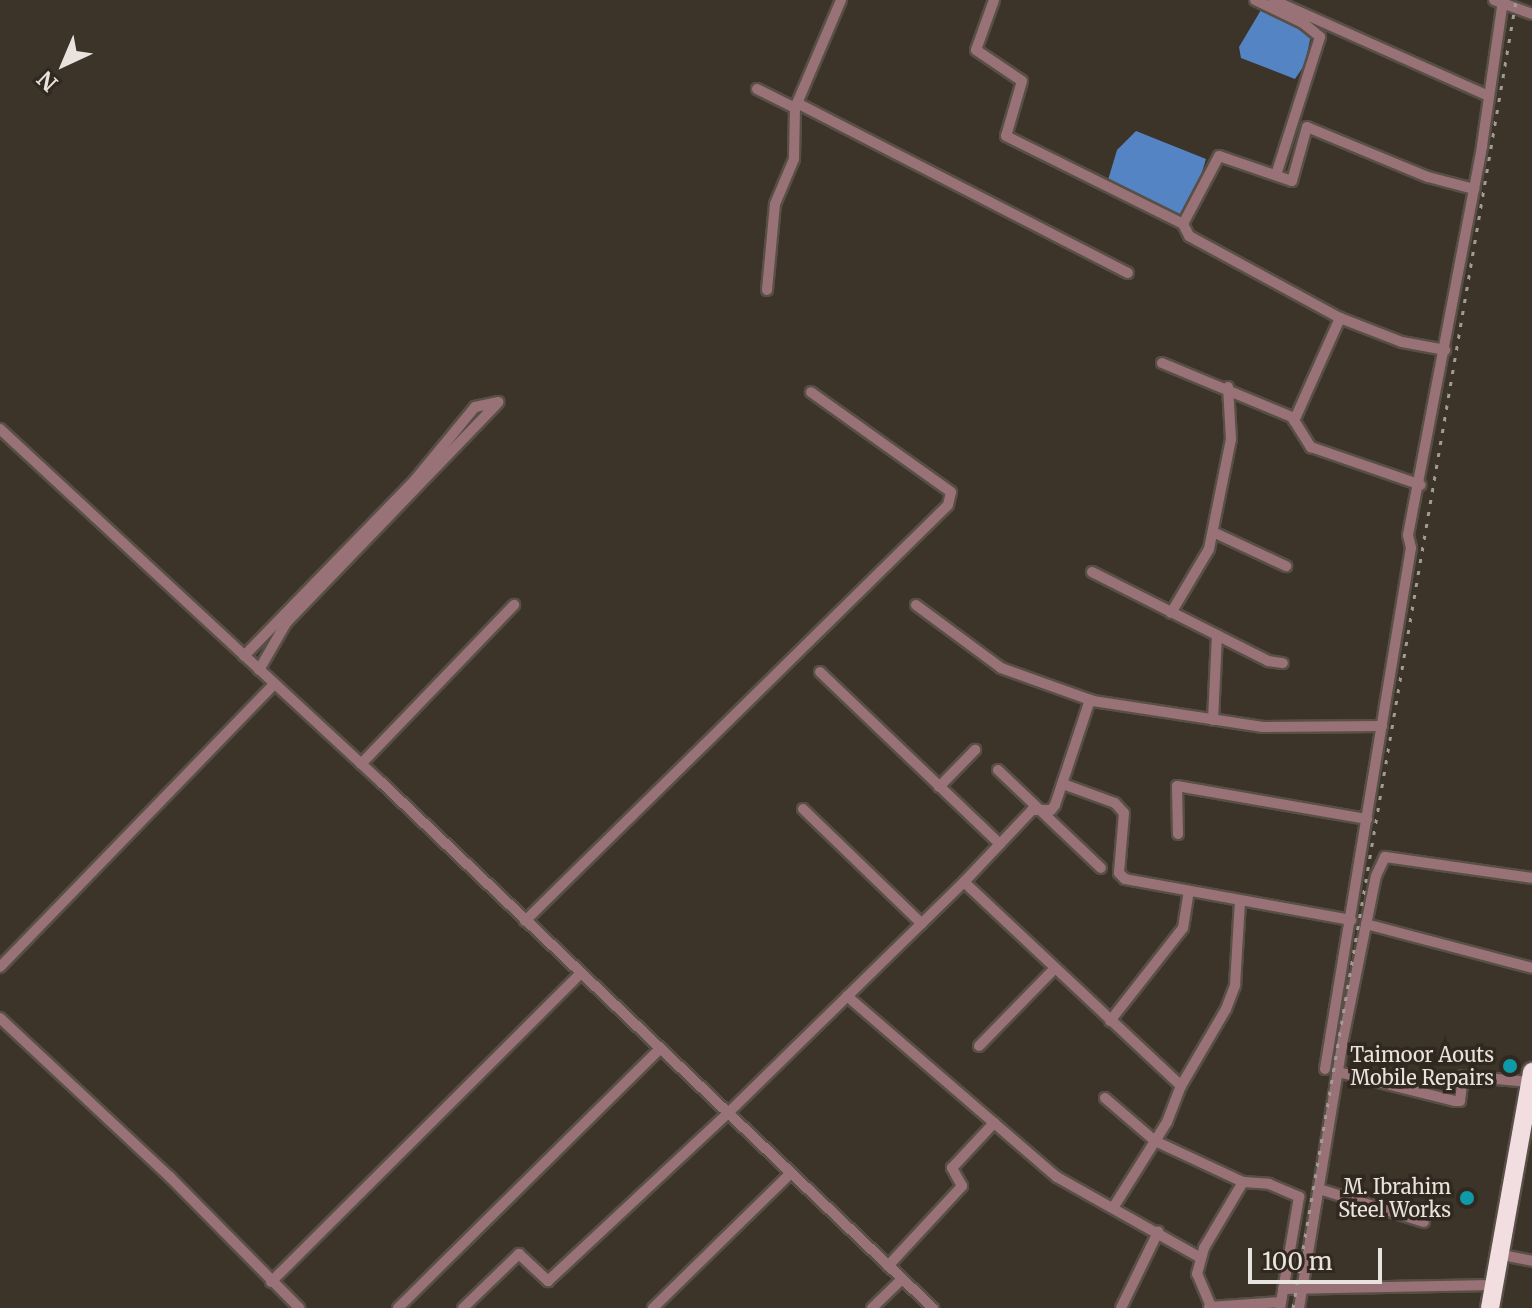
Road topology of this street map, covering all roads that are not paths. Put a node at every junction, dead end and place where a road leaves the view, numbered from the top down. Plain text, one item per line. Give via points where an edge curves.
1 (841, 0) edge
2 (994, 0) edge
3 (1255, 0) edge
4 (1273, 0) edge
5 (1500, 2) edge
6 (1532, 14) edge
7 (757, 89) dead end
8 (1489, 96) junction
9 (796, 106) junction
10 (1276, 175) junction
11 (1474, 189) junction
12 (1183, 224) junction
13 (1128, 273) dead end
14 (767, 290) dead end
15 (1340, 318) junction
16 (1445, 350) junction
17 (1162, 363) dead end
18 (1228, 387) junction
19 (811, 392) dead end
20 (1294, 421) junction
21 (0, 429) edge
22 (1421, 485) junction
23 (1213, 532) junction
24 (1286, 566) dead end
25 (1092, 572) dead end
26 (514, 605) dead end
27 (916, 605) dead end
28 (1171, 613) junction
29 (1217, 635) junction
30 (244, 656) junction
31 (1283, 663) dead end
32 (259, 670) junction
33 (820, 672) dead end
34 (274, 684) junction
35 (1090, 700) junction
36 (1213, 720) junction
37 (1382, 726) junction
38 (975, 750) dead end
39 (361, 764) junction
40 (998, 770) dead end
41 (1063, 784) junction
42 (939, 787) junction
43 (1037, 807) junction
44 (803, 809) dead end
45 (1367, 819) junction
46 (1178, 834) dead end
47 (1000, 844) junction
48 (1101, 868) dead end
49 (1532, 878) edge
50 (964, 882) junction
51 (1189, 891) junction
52 (1240, 900) junction
53 (1351, 920) junction
54 (525, 921) junction
55 (922, 924) junction
56 (1366, 924) junction
57 (0, 967) edge
58 (1055, 968) junction
59 (1532, 968) edge
60 (581, 973) junction
61 (847, 996) junction
62 (0, 1018) edge
63 (1110, 1021) junction
64 (979, 1046) dead end
65 (660, 1049) junction
66 (1325, 1069) dead end
67 (1338, 1072) junction
68 (1531, 1077) edge
69 (1181, 1086) junction
70 (1105, 1098) dead end
71 (727, 1114) junction
72 (994, 1123) junction
73 (1155, 1141) junction
74 (790, 1174) junction
75 (1243, 1182) junction
76 (1319, 1189) junction
77 (1113, 1208) junction
78 (1424, 1222) dead end
79 (1158, 1232) junction
80 (1497, 1254) junction
81 (1201, 1258) junction
82 (1532, 1261) edge
83 (888, 1266) junction
84 (902, 1279) junction
85 (271, 1282) junction
86 (1493, 1285) junction
87 (1283, 1289) junction
88 (1303, 1290) junction
89 (1280, 1305) edge
90 (1210, 1306) edge
91 (299, 1308) edge
92 (398, 1308) edge
93 (463, 1308) edge
94 (653, 1308) edge
95 (872, 1308) edge
96 (933, 1308) edge
97 (1121, 1308) edge
98 (1299, 1308) edge
99 (1490, 1308) edge

1 - 9 street
2 - 12 street via 976,50 986,62 1022,81 1006,136
3 - 10 street via 1320,37
4 - 8 street
5 - 6 street
5 - 8 street
7 - 9 street
8 - 11 street
9 - 13 street
9 - 14 street via 795,153 775,204
10 - 11 street via 1292,181 1307,127 1428,177
10 - 12 street via 1219,156
11 - 16 street
12 - 15 street via 1189,236
15 - 16 street via 1402,342
15 - 20 street
16 - 22 street
17 - 18 street
18 - 20 street
18 - 23 street via 1231,439
19 - 54 street via 951,492 948,505
20 - 22 street via 1311,447
21 - 30 street
22 - 37 street via 1408,535 1411,548
23 - 24 street
23 - 28 street via 1209,549
25 - 28 street
26 - 39 street
27 - 35 street via 1001,668
28 - 29 street
29 - 31 street via 1268,661
29 - 36 street
30 - 32 street
30 - 32 street via 415,480 475,407 498,402 286,623
32 - 34 street
33 - 42 street
34 - 39 street
34 - 57 street
35 - 36 street
35 - 41 street
36 - 37 street via 1263,727
37 - 45 street
38 - 42 street
39 - 54 street
40 - 43 street
41 - 43 street via 1051,810
41 - 51 street via 1115,803 1124,813 1119,873 1125,879
42 - 47 street
43 - 47 street
43 - 48 street
44 - 55 street
45 - 46 street via 1177,786
45 - 53 street
47 - 50 street
49 - 56 street via 1385,857
50 - 55 street
50 - 58 street
51 - 52 street
51 - 63 street via 1183,928
52 - 53 street
52 - 69 street via 1235,985
53 - 66 street
54 - 60 street
55 - 61 street
56 - 59 street
56 - 67 street
58 - 63 street
58 - 64 street
60 - 65 street
60 - 85 street
61 - 71 street
61 - 72 street
62 - 85 street via 170,1177
63 - 69 street
65 - 71 street
65 - 92 street
67 - 68 street via 1455,1101 1460,1101 1463,1076
67 - 76 street
68 - 80 highway
69 - 73 street
70 - 73 street
71 - 74 street
71 - 93 street via 548,1281 519,1254
72 - 77 street via 1057,1177
72 - 83 street via 952,1168 962,1186
73 - 75 street
73 - 77 street
74 - 83 street
74 - 94 street
75 - 81 street
75 - 87 street via 1269,1184 1299,1197
76 - 78 street
76 - 88 street
77 - 79 street
79 - 81 street
79 - 97 street
80 - 82 street
80 - 86 highway
81 - 90 street via 1197,1274
83 - 84 street
84 - 95 street
84 - 96 street
85 - 91 street
86 - 88 street
86 - 99 highway
87 - 88 street
87 - 89 street
88 - 98 street
89 - 90 street

